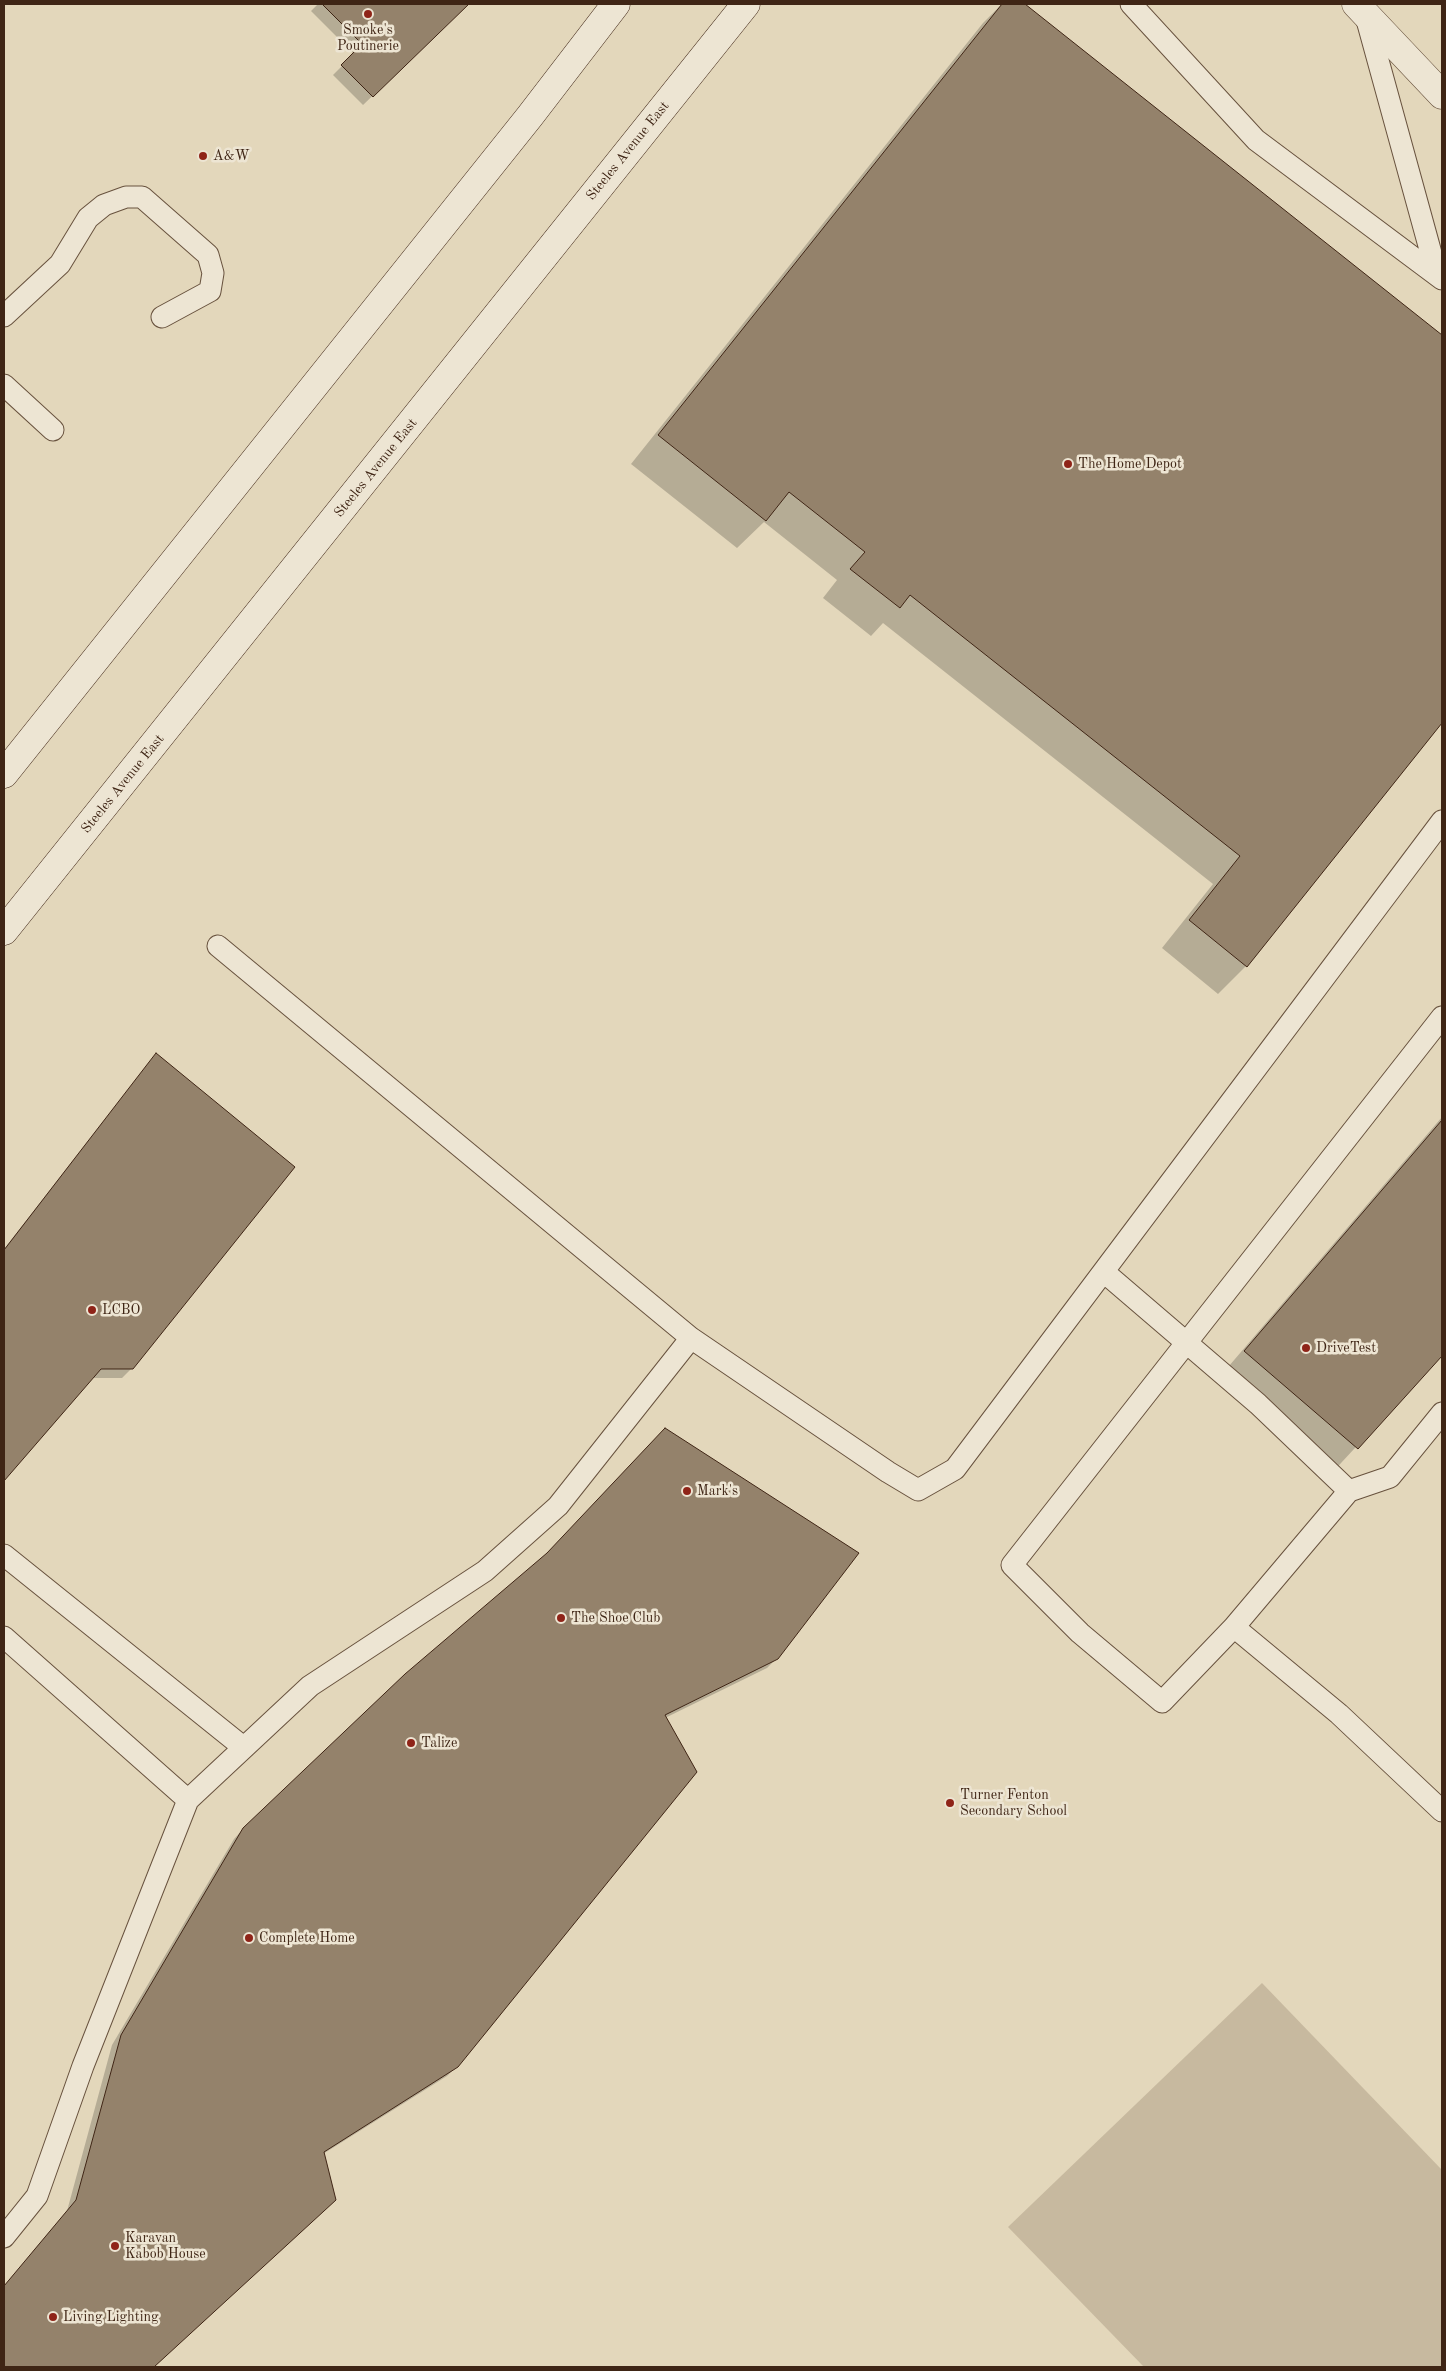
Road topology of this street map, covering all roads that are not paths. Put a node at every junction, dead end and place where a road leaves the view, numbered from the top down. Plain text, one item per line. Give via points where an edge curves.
1 (616, 4) edge
2 (746, 4) edge
3 (1131, 4) edge
4 (1361, 8) edge
5 (1442, 95) edge
6 (1440, 277) edge
7 (4, 316) edge
8 (162, 317) dead end
9 (4, 385) edge
10 (52, 430) dead end
11 (4, 774) edge
12 (1442, 821) edge
13 (4, 931) edge
14 (218, 946) dead end
15 (1442, 1017) edge
16 (1104, 1272) junction
17 (691, 1338) junction
18 (1184, 1342) junction
19 (1442, 1413) edge
20 (1349, 1491) junction
21 (4, 1555) edge
22 (1234, 1627) junction
23 (4, 1637) edge
24 (244, 1747) junction
25 (188, 1800) junction
26 (1442, 1811) edge
27 (4, 2237) edge

1 - 11 main road
2 - 13 main road, Steeles Avenue East
3 - 6 lane via 1256,140
4 - 5 main road
4 - 6 lane
7 - 8 lane via 60,264 88,218 104,205 126,197 142,197 208,255 213,273 210,291
9 - 10 lane
12 - 16 lane
14 - 17 lane
15 - 18 lane
16 - 17 lane via 955,1469 918,1490
16 - 18 lane
17 - 24 lane via 558,1506 484,1571 310,1686
18 - 20 lane via 1258,1404
18 - 22 lane via 1012,1565 1080,1633 1162,1702
19 - 20 lane via 1390,1476
20 - 22 lane
21 - 24 lane
22 - 26 lane via 1339,1714
23 - 25 lane
24 - 25 lane
25 - 27 lane via 83,2066 37,2196

